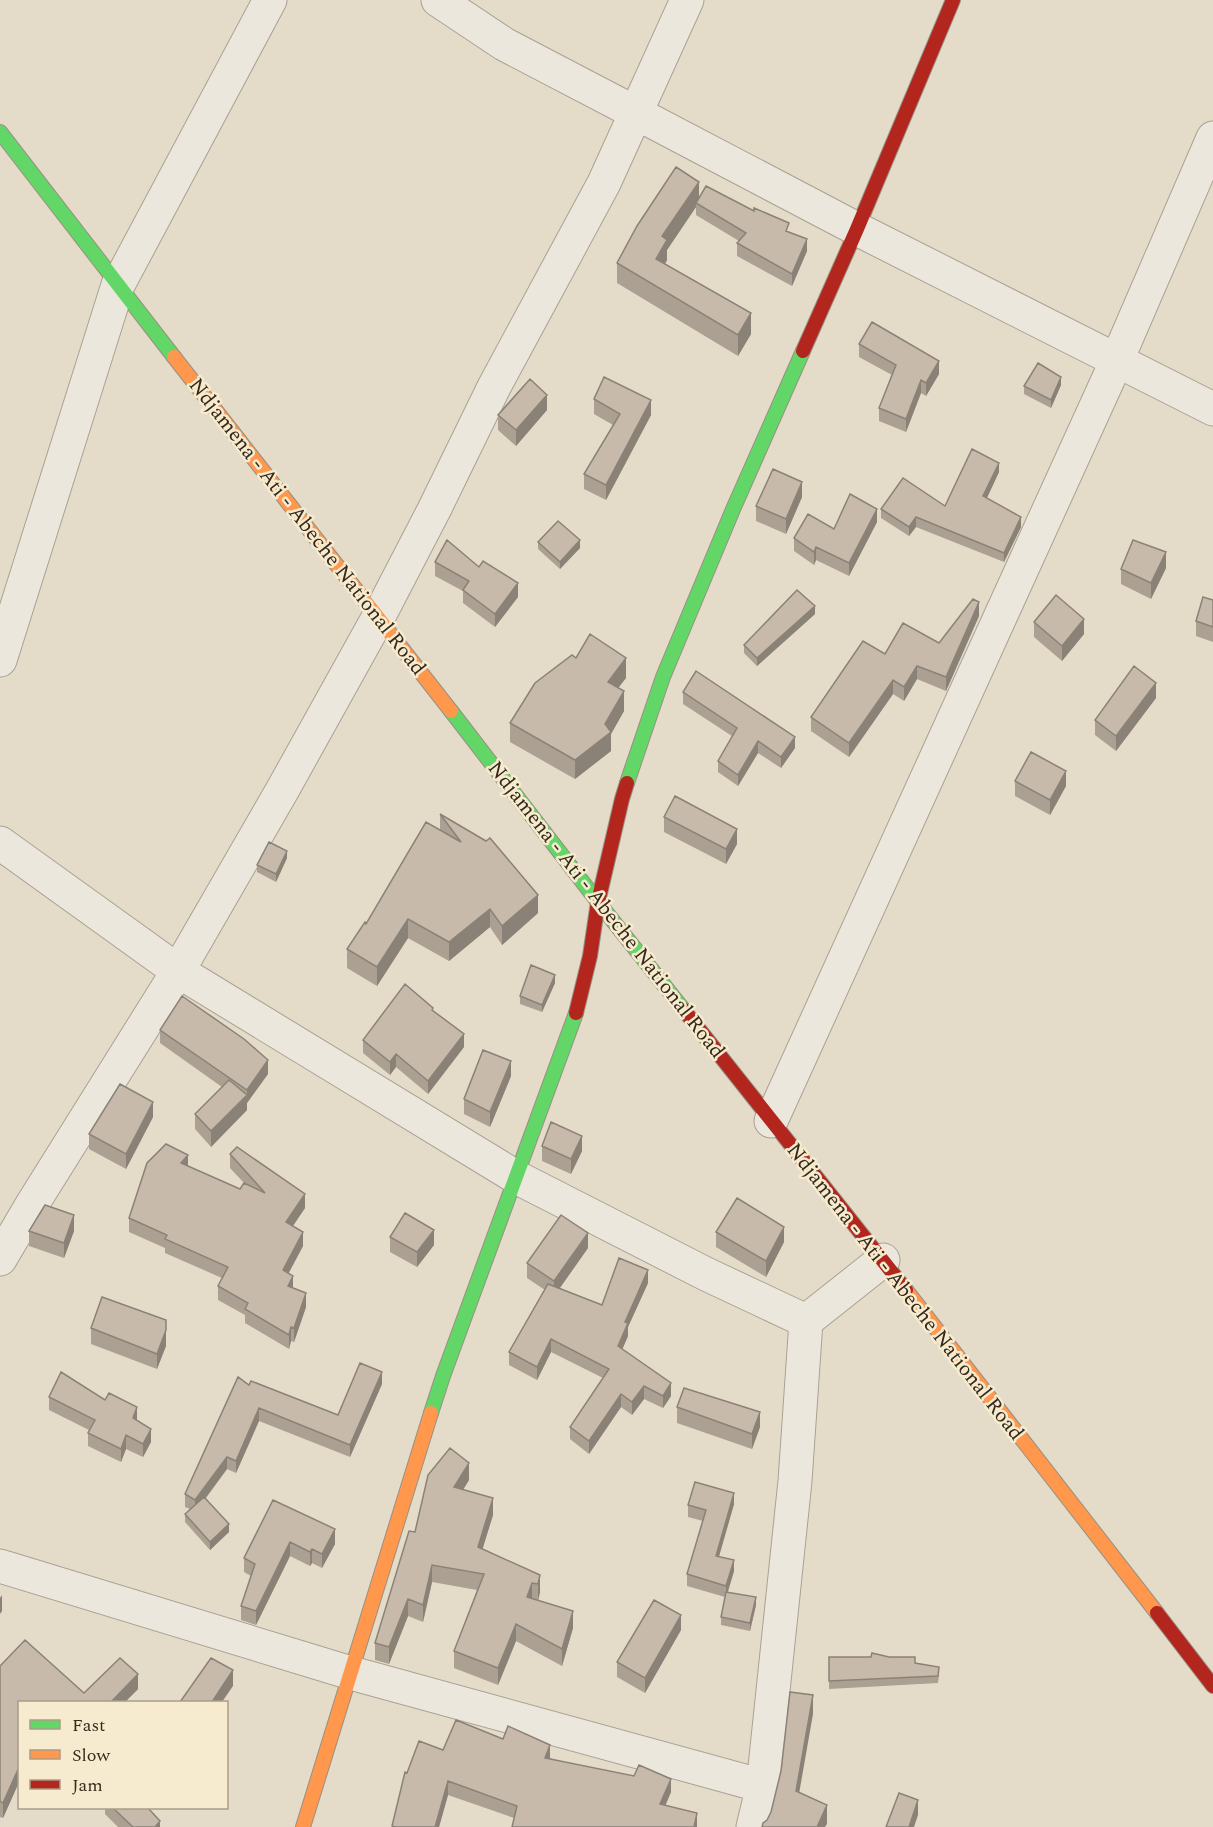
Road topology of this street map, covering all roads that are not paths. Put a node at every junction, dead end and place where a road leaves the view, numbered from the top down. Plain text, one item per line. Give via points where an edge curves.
1 (270, 0) edge
2 (438, 0) edge
3 (687, 0) edge
4 (953, 0) edge
5 (636, 113) junction
6 (0, 132) edge
7 (1213, 138) edge
8 (857, 229) junction
9 (118, 285) junction
10 (1117, 360) junction
11 (1213, 409) edge
12 (378, 618) junction
13 (0, 660) edge
14 (0, 843) edge
15 (598, 902) junction
16 (178, 971) junction
17 (771, 1121) junction
18 (516, 1177) junction
19 (0, 1260) edge
20 (883, 1260) junction
21 (806, 1321) junction
22 (0, 1566) edge
23 (351, 1672) junction
24 (1213, 1686) edge
25 (763, 1786) junction
26 (303, 1827) edge
27 (753, 1827) edge

1 - 9 street
2 - 5 street via 504,44
3 - 5 street
4 - 8 main road
5 - 8 street
5 - 12 street via 604,183 494,387
6 - 9 main road, Ndjamena - Ati - Abeche National Road
7 - 10 street
8 - 10 street
8 - 15 main road via 663,677 622,799
9 - 12 main road, Ndjamena - Ati - Abeche National Road
9 - 13 street
10 - 11 street
10 - 17 street
12 - 15 main road, Ndjamena - Ati - Abeche National Road
12 - 16 street
14 - 16 street
15 - 17 main road, Ndjamena - Ati - Abeche National Road
15 - 18 main road via 575,1018
16 - 18 street
16 - 19 street
17 - 20 main road, Ndjamena - Ati - Abeche National Road
18 - 21 street
18 - 23 main road via 443,1376
20 - 21 street
20 - 24 main road, Ndjamena - Ati - Abeche National Road
21 - 25 street via 795,1481
22 - 23 street
23 - 25 street
23 - 26 main road
25 - 27 street

